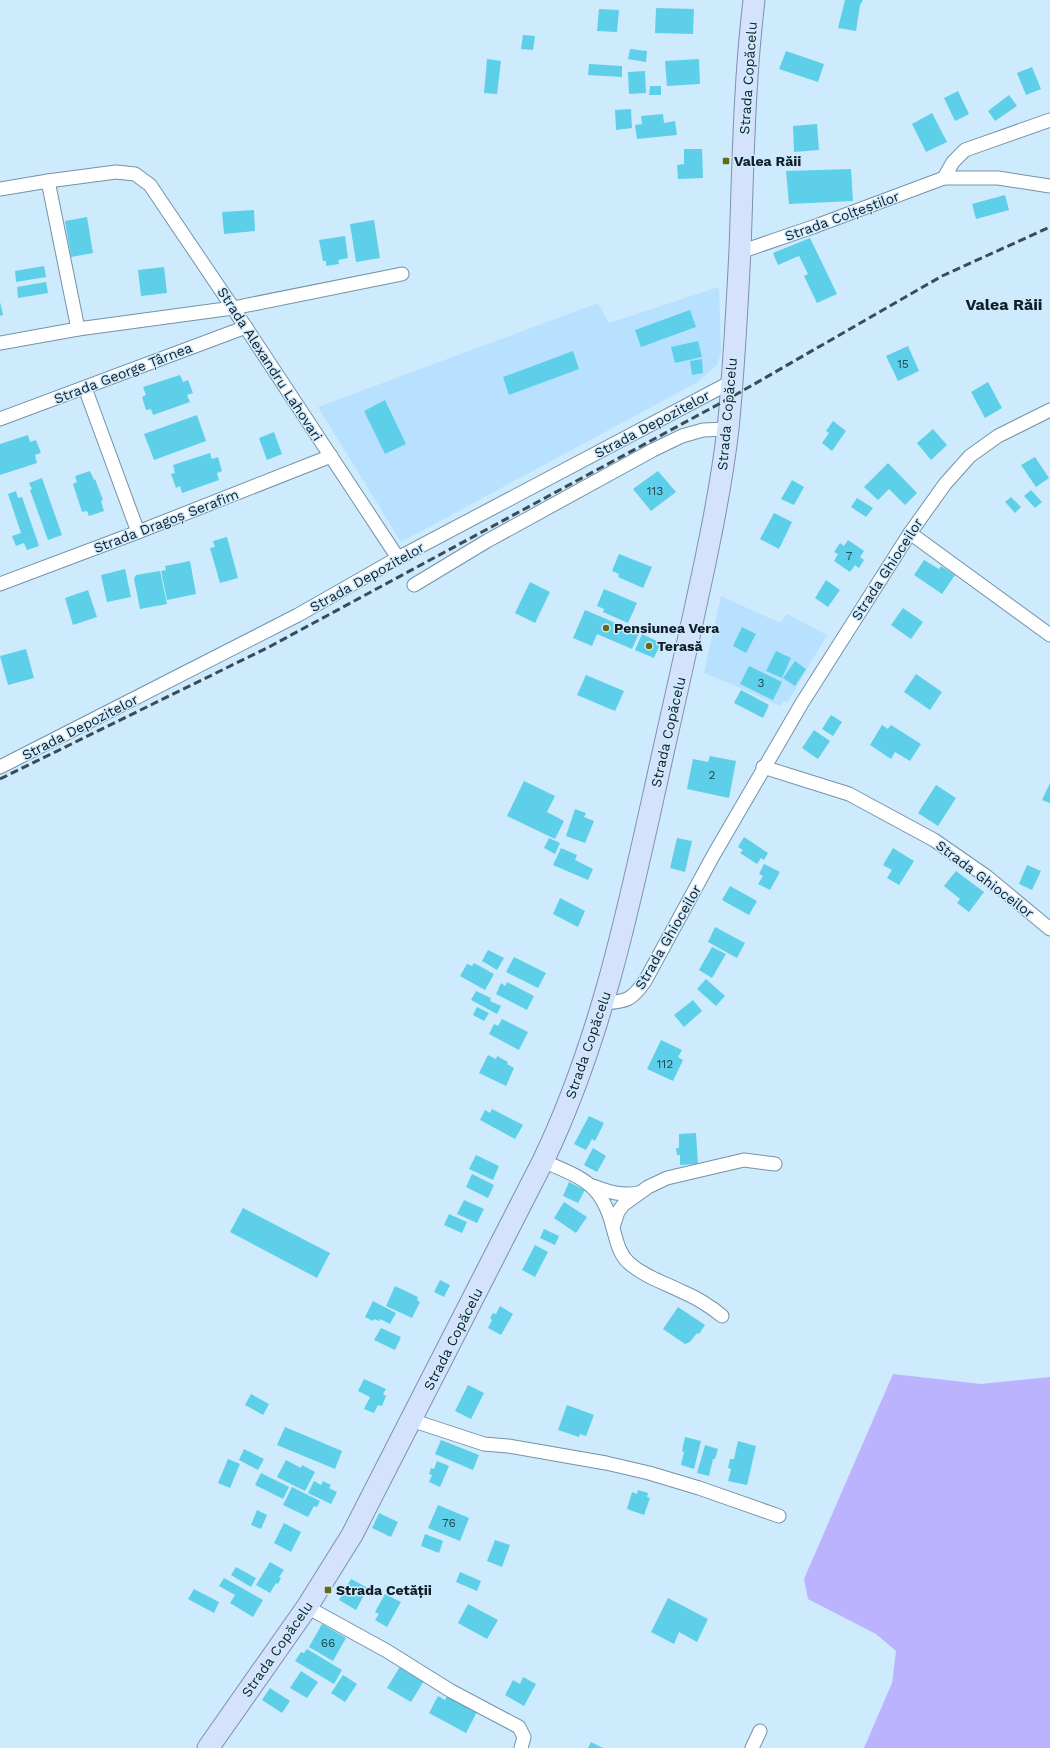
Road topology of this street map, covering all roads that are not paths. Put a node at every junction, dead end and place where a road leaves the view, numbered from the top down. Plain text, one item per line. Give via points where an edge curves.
1 (754, 0) edge
2 (1050, 120) edge
3 (944, 178) junction
4 (48, 181) junction
5 (1050, 186) edge
6 (0, 189) edge
7 (740, 252) junction
8 (402, 274) dead end
9 (233, 308) junction
10 (246, 327) junction
11 (78, 329) junction
12 (0, 343) edge
13 (731, 382) junction
14 (85, 388) junction
15 (1050, 410) edge
16 (0, 420) edge
17 (728, 429) junction
18 (331, 456) junction
19 (138, 532) junction
20 (910, 533) junction
21 (398, 558) junction
22 (0, 584) edge
23 (414, 585) dead end
24 (1050, 635) edge
25 (0, 767) edge
26 (763, 767) junction
27 (1050, 929) edge
28 (603, 1003) junction
29 (543, 1161) junction
30 (775, 1164) dead end
31 (592, 1186) junction
32 (640, 1192) junction
33 (613, 1227) junction
34 (722, 1316) dead end
35 (411, 1420) junction
36 (779, 1516) dead end
37 (307, 1607) junction
38 (760, 1732) dead end
39 (208, 1748) edge
40 (521, 1748) edge
41 (752, 1748) edge

1 - 7 main road, Strada Copăcelu via 744,125
2 - 3 street via 965,150 952,162
3 - 5 street, Strada Colțeștilor via 998,178
3 - 7 street, Strada Colțeștilor
4 - 6 street
4 - 9 street, Strada Alexandru Lahovari via 116,172 135,174 150,185
4 - 11 street
7 - 13 main road, Strada Copăcelu
8 - 9 street
9 - 10 street, Strada Alexandru Lahovari
9 - 11 street
10 - 14 street, Strada George Țârnea
10 - 18 street, Strada Alexandru Lahovari
11 - 12 street
13 - 17 main road, Strada Copăcelu
13 - 21 street, Strada Depozitelor
14 - 16 street, Strada George Țârnea
14 - 19 street
15 - 20 street, Strada Ghioceilor via 998,436 970,456 945,484
17 - 23 street via 703,430 682,436 653,450 487,541
17 - 28 main road, Strada Copăcelu via 716,508 693,621 640,862
18 - 19 street, Strada Dragoș Serafim
18 - 21 street, Strada Alexandru Lahovari
19 - 22 street, Strada Dragoș Serafim
20 - 24 street
20 - 26 street, Strada Ghioceilor
21 - 25 street, Strada Depozitelor via 298,615
26 - 27 street, Strada Ghioceilor via 849,794 934,840 986,876
26 - 28 street, Strada Ghioceilor via 645,981 636,994 626,1000
28 - 29 main road, Strada Copăcelu via 575,1086
29 - 31 street via 577,1176
29 - 35 main road, Strada Copăcelu
30 - 32 street via 757,1161 735,1162 667,1178
31 - 32 street via 621,1194
31 - 33 street via 600,1195
32 - 33 street via 623,1205
33 - 34 street via 620,1253 628,1262 640,1271 697,1299
35 - 36 street via 484,1444 606,1463 649,1473
35 - 37 main road, Strada Copăcelu via 352,1535
37 - 39 main road, Strada Copăcelu
37 - 40 street via 519,1727 524,1737
38 - 41 street

